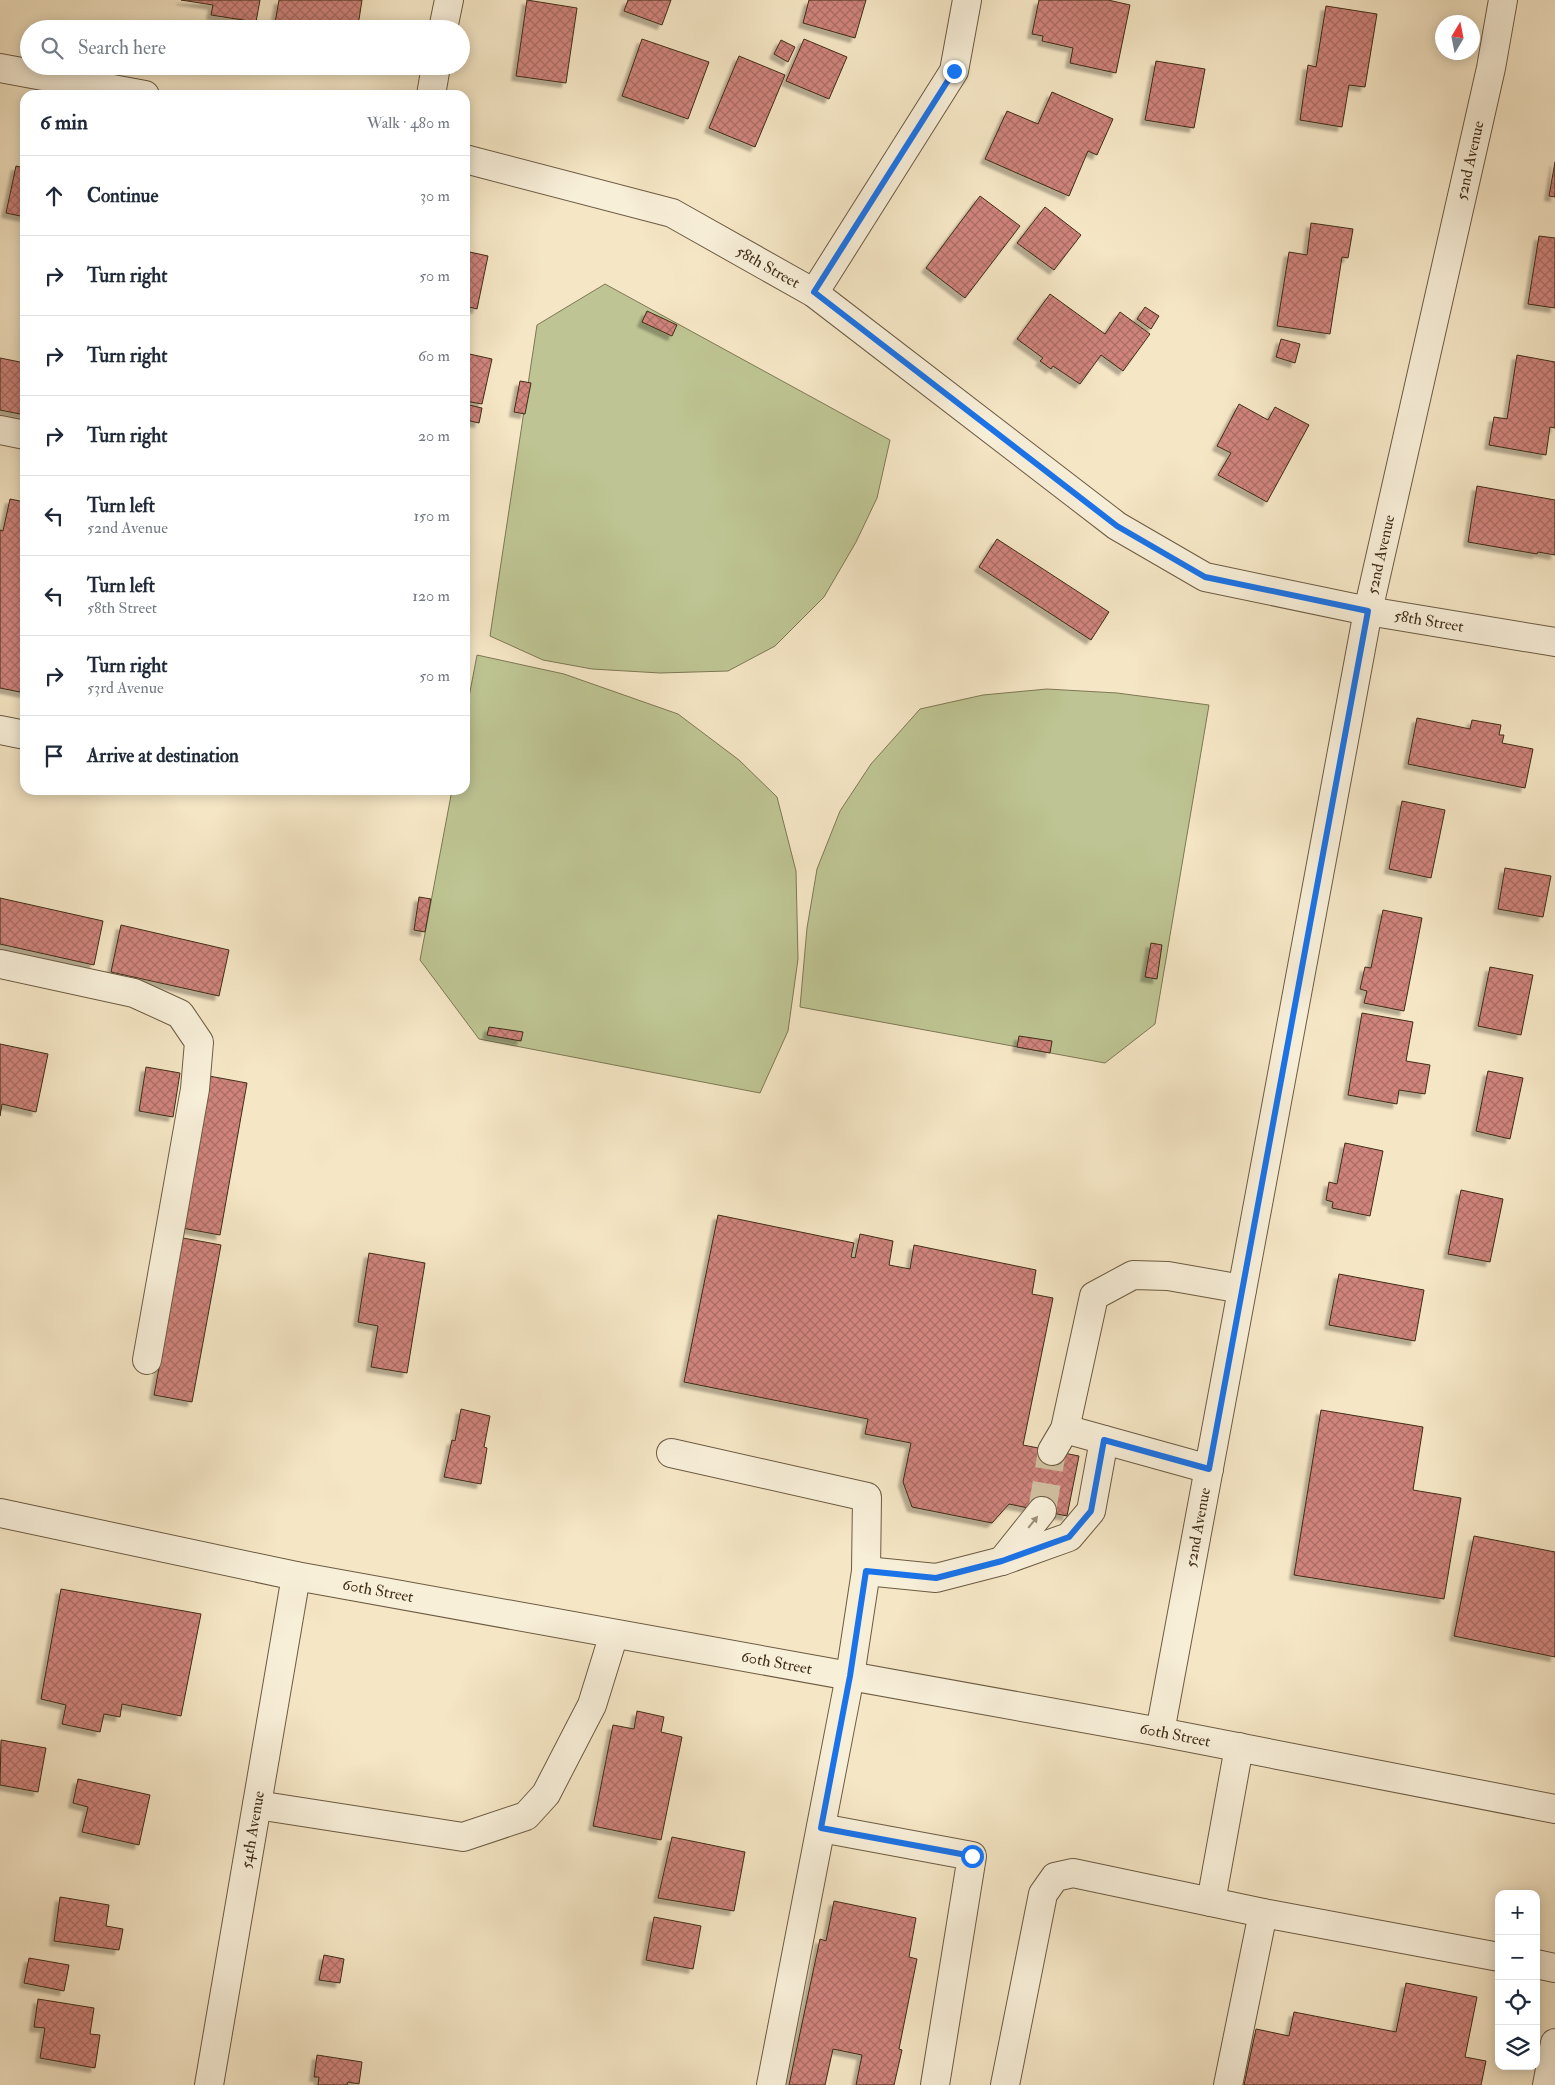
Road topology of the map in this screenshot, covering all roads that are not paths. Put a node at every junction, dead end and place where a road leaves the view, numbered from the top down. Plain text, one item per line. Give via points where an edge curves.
1 (449, 0) edge
2 (967, 0) edge
3 (1503, 0) edge
4 (446, 20) edge
5 (0, 68) edge
6 (20, 72) edge
7 (37, 75) edge
8 (434, 75) edge
9 (117, 90) edge
10 (432, 90) edge
11 (470, 160) edge
12 (814, 292) junction
13 (0, 430) edge
14 (20, 434) edge
15 (1368, 611) junction
16 (1555, 642) edge
17 (0, 730) edge
18 (20, 734) edge
19 (0, 964) edge
20 (1242, 1289) junction
21 (147, 1360) dead end
22 (1104, 1440) junction
23 (671, 1453) dead end
24 (1209, 1469) junction
25 (1042, 1511) tunnel mouth
26 (0, 1513) edge
27 (1002, 1561) junction
28 (866, 1571) junction
29 (296, 1576) junction
30 (614, 1634) junction
31 (850, 1676) junction
32 (1160, 1732) junction
33 (1238, 1747) junction
34 (257, 1805) junction
35 (1555, 1809) edge
36 (821, 1828) junction
37 (1211, 1902) junction
38 (1263, 1913) junction
39 (1495, 1956) edge
40 (1540, 1965) edge
41 (1555, 1968) edge
42 (1555, 2043) edge
43 (209, 2085) edge
44 (771, 2085) edge
45 (935, 2085) edge
46 (1005, 2085) edge
47 (1228, 2085) edge
48 (1547, 2085) edge

1 - 4 street
2 - 12 street via 954,71
3 - 15 street, 52nd Avenue via 1491,68
5 - 6 street
7 - 9 street
8 - 10 street
11 - 12 street, 58th Street via 672,213
12 - 15 street, 58th Street via 1117,526 1205,577
13 - 14 street
15 - 16 street, 58th Street
15 - 20 street, 52nd Avenue
17 - 18 street
19 - 21 street via 134,994 180,1014 199,1042 194,1089
20 - 22 street via 1168,1276 1133,1275 1094,1296 1059,1440
20 - 24 street, 52nd Avenue
22 - 24 street
22 - 27 street via 1091,1511 1069,1537
23 - 28 street via 867,1498
24 - 32 street, 52nd Avenue
27 -> 25 street
26 - 29 street, 60th Street
27 - 28 street via 936,1578
28 - 31 street
29 - 30 street, 60th Street
29 - 34 street, 54th Avenue
30 - 31 street, 60th Street
30 - 34 street via 592,1705 546,1794 526,1816 463,1837
31 - 32 street, 60th Street
31 - 36 street
32 - 33 street, 60th Street
33 - 35 street, 60th Street
33 - 37 street
34 - 43 street, 54th Avenue
36 - 44 street
36 - 45 street via 972,1856
37 - 38 street
37 - 46 street via 1072,1873 1055,1877 1044,1894
38 - 39 street
38 - 47 street
40 - 41 street
42 - 48 street

